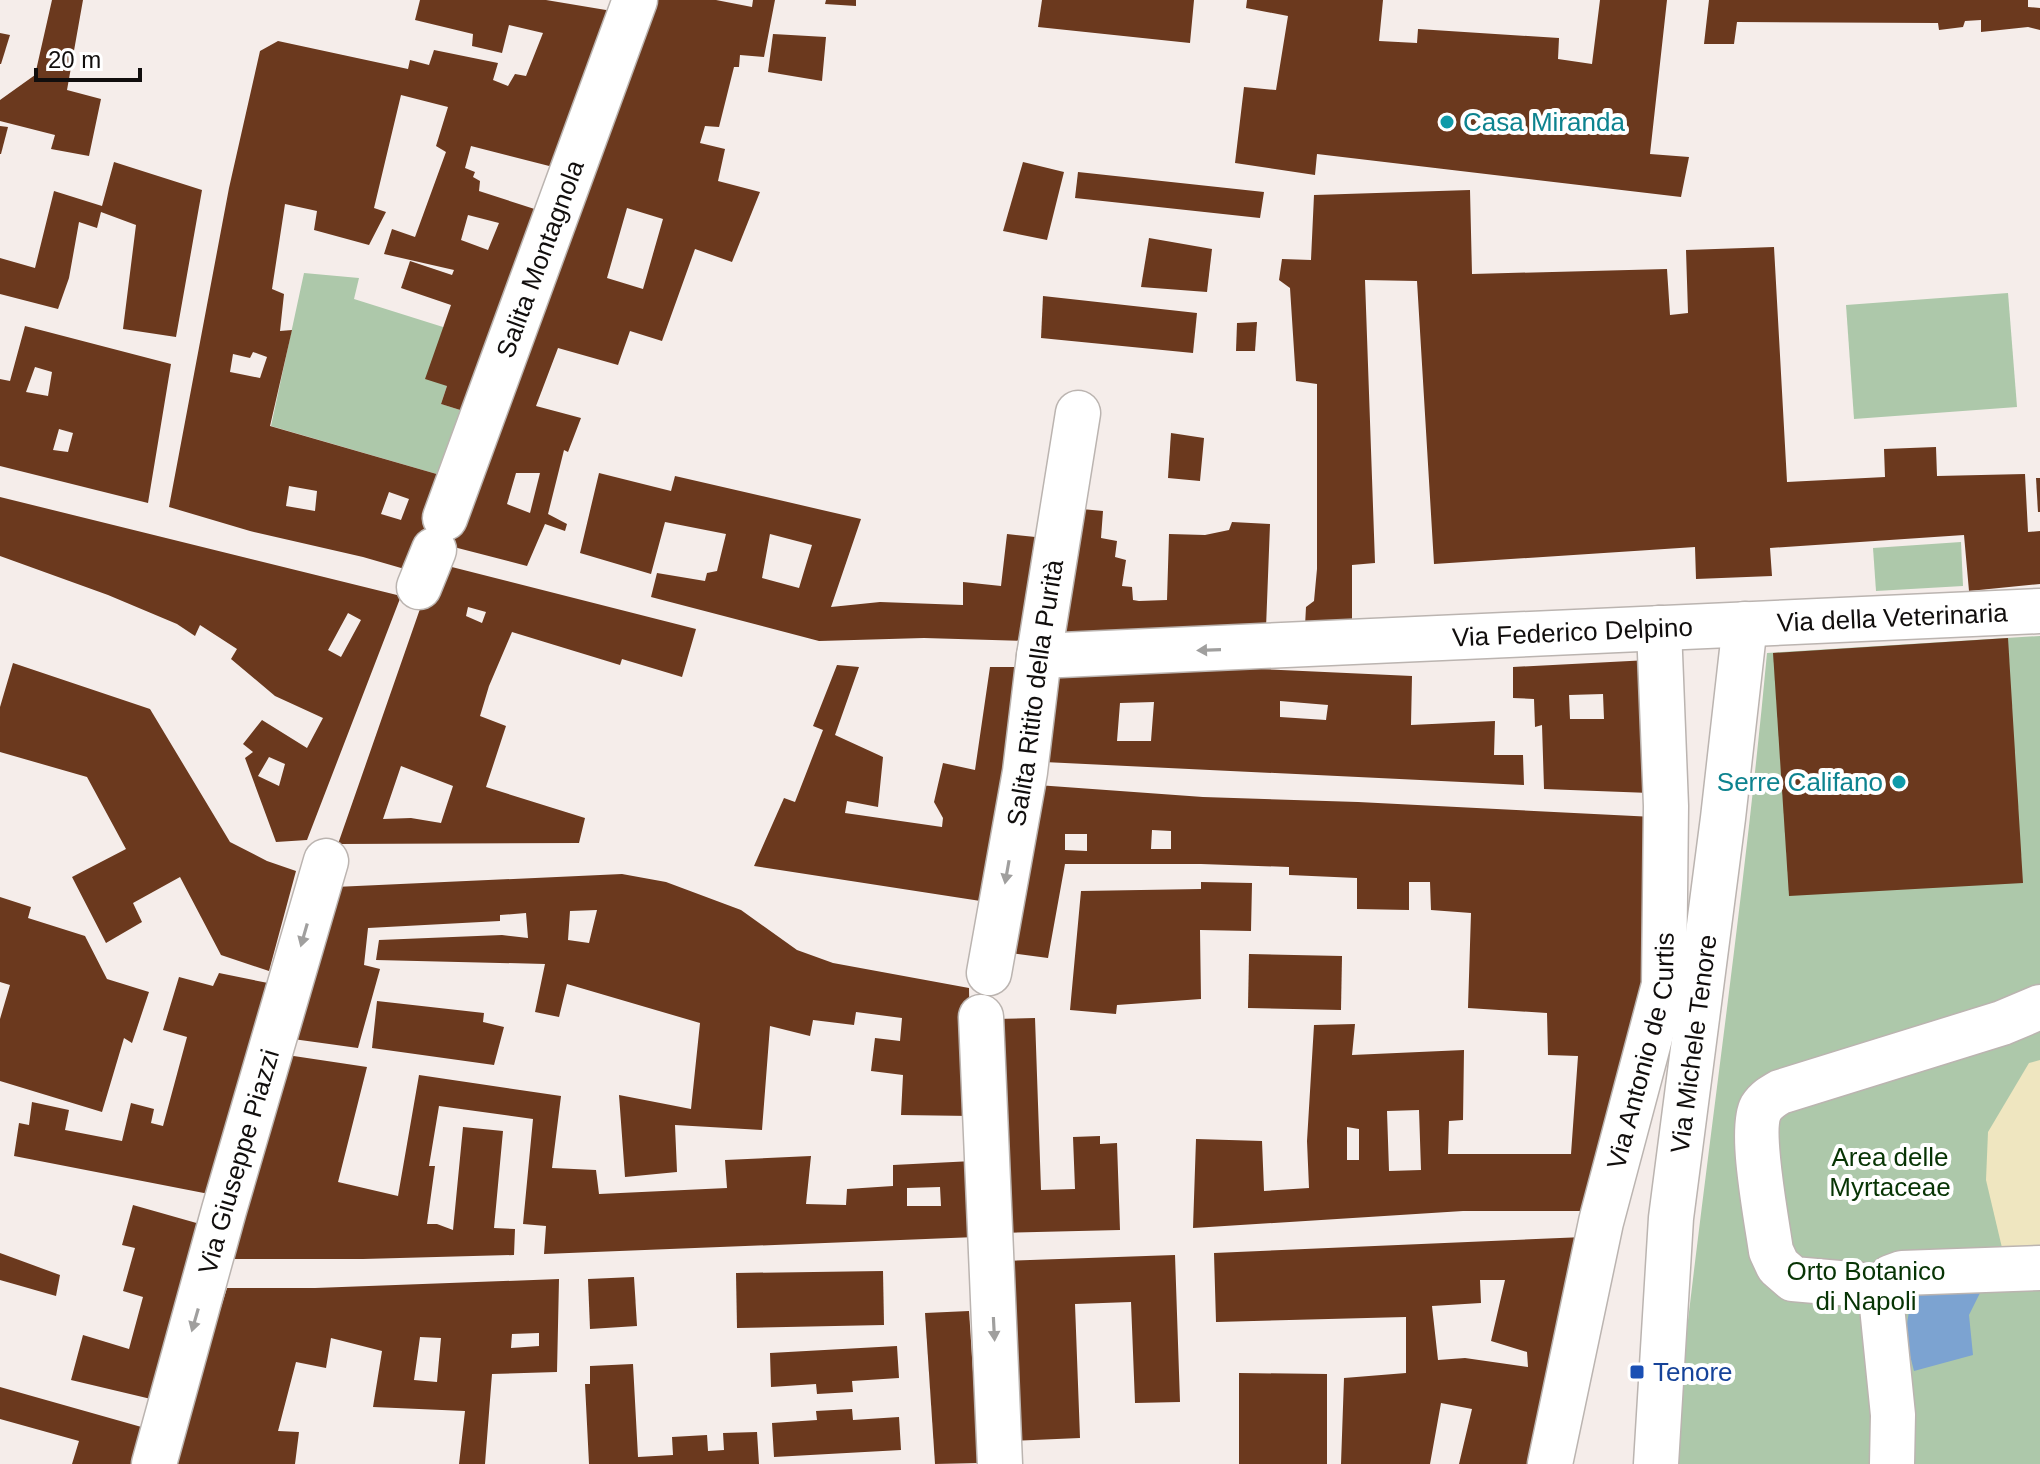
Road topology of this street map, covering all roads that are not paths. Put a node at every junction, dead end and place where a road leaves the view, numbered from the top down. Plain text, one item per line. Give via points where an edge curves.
1 (635, 0) edge
2 (1078, 413) dead end
3 (433, 552) dead end
4 (2040, 611) edge
5 (1745, 624) junction
6 (1659, 628) junction
7 (1039, 656) junction
8 (326, 861) dead end
9 (989, 973) dead end
10 (1682, 986) junction
11 (2040, 1007) edge
12 (981, 1017) dead end
13 (2040, 1268) edge
14 (1885, 1287) junction
15 (154, 1464) edge
16 (1000, 1464) edge
17 (1550, 1464) edge
18 (1656, 1464) edge
19 (1892, 1464) edge

1 - 3 street, Salita Montagnola
2 - 7 street, Salita Ritito della Purità
4 - 5 street, Via della Veterinaria
5 - 6 street, Via Federico Delpino
5 - 10 street, Via Michele Tenore
6 -> 7 street, Via Federico Delpino
6 - 10 street, Via Antonio de Curtis via 1666,806
7 -> 9 street, Salita Ritito della Purità via 1025,772
8 -> 15 street, Via Giuseppe Piazzi
10 - 17 street, Via Antonio de Curtis via 1601,1222
10 - 18 street, Via Michele Tenore
11 - 14 street via 1780,1092 1760,1110 1756,1132 1771,1251 1778,1266 1793,1279
12 -> 16 street
13 - 14 street via 1902,1273
14 - 19 street via 1881,1297 1893,1415

